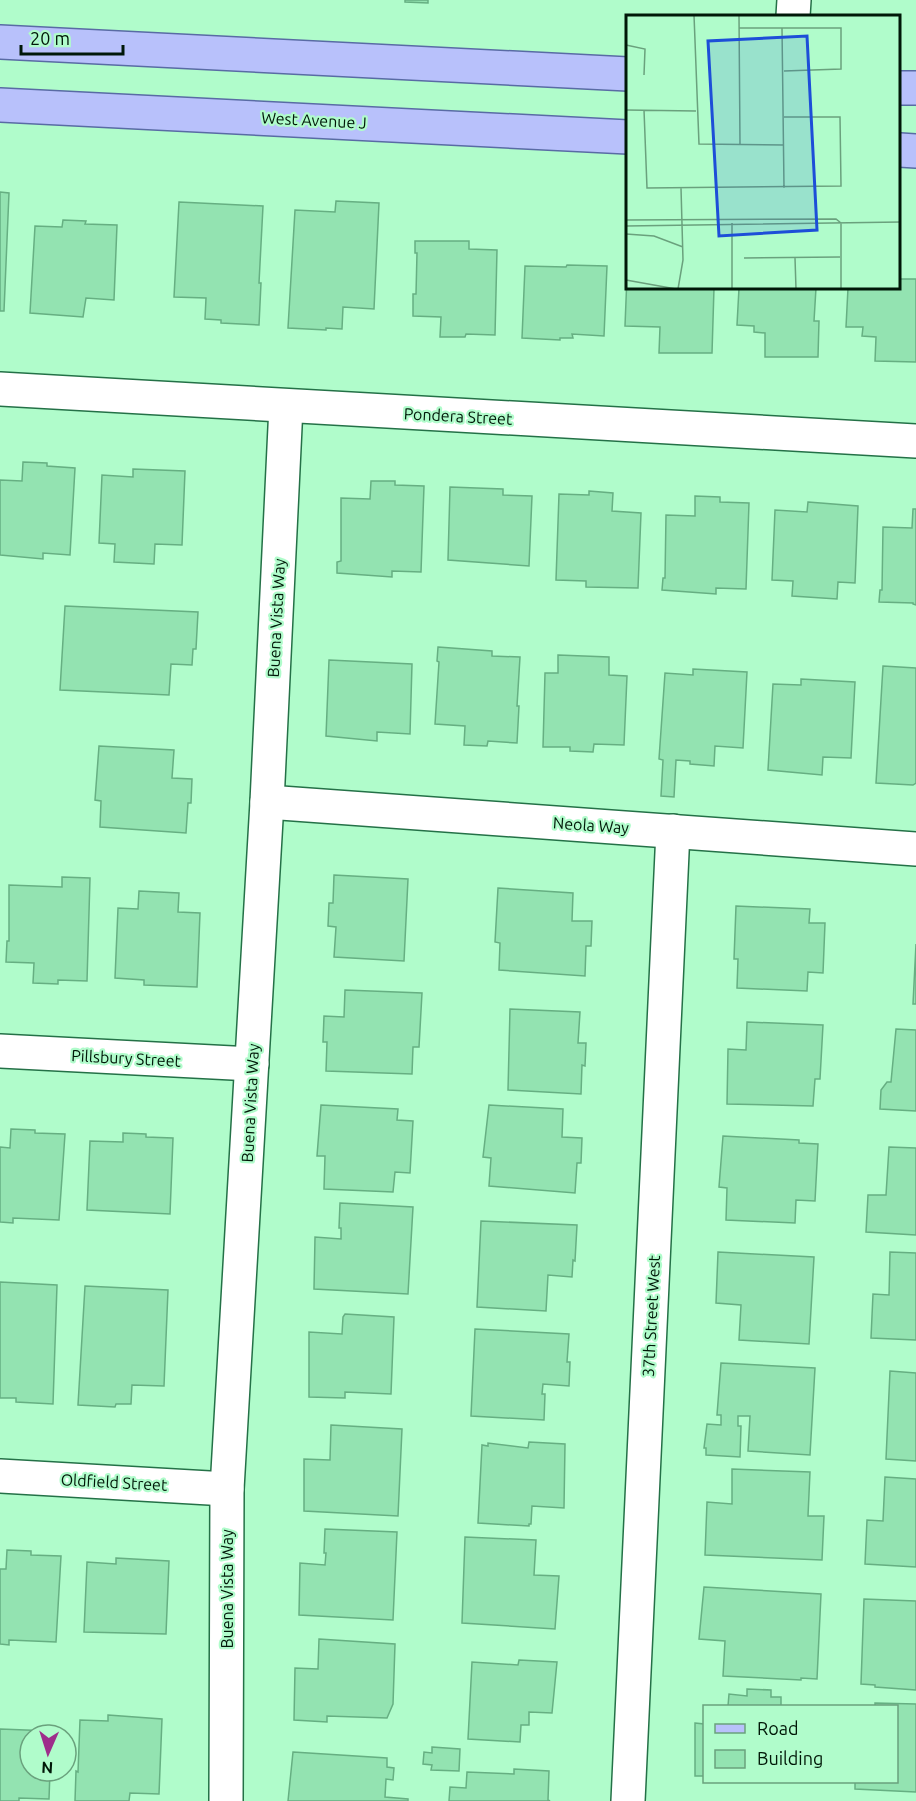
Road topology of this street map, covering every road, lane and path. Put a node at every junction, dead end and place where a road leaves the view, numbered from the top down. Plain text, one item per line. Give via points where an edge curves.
1 (794, 0) edge
2 (793, 15) edge
3 (0, 42) edge
4 (626, 74) edge
5 (0, 105) edge
6 (626, 137) edge
7 (901, 150) edge
8 (916, 151) edge
9 (0, 389) edge
10 (286, 406) junction
11 (916, 441) edge
12 (267, 802) junction
13 (673, 831) junction
14 (916, 849) edge
15 (0, 1051) edge
16 (252, 1064) junction
17 (0, 1476) edge
18 (227, 1488) junction
19 (226, 1801) edge
20 (628, 1801) edge

1 - 2 street
3 - 4 main road
5 - 6 main road, West Avenue J
7 - 8 main road
9 - 10 street, Pondera Street
10 - 11 street, Pondera Street
10 - 12 street, Buena Vista Way
12 - 13 street, Neola Way
12 - 16 street, Buena Vista Way
13 - 14 street, Neola Way
13 - 20 street, 37th Street West
15 - 16 street, Pillsbury Street
16 - 18 street, Buena Vista Way
17 - 18 street, Oldfield Street
18 - 19 street, Buena Vista Way

